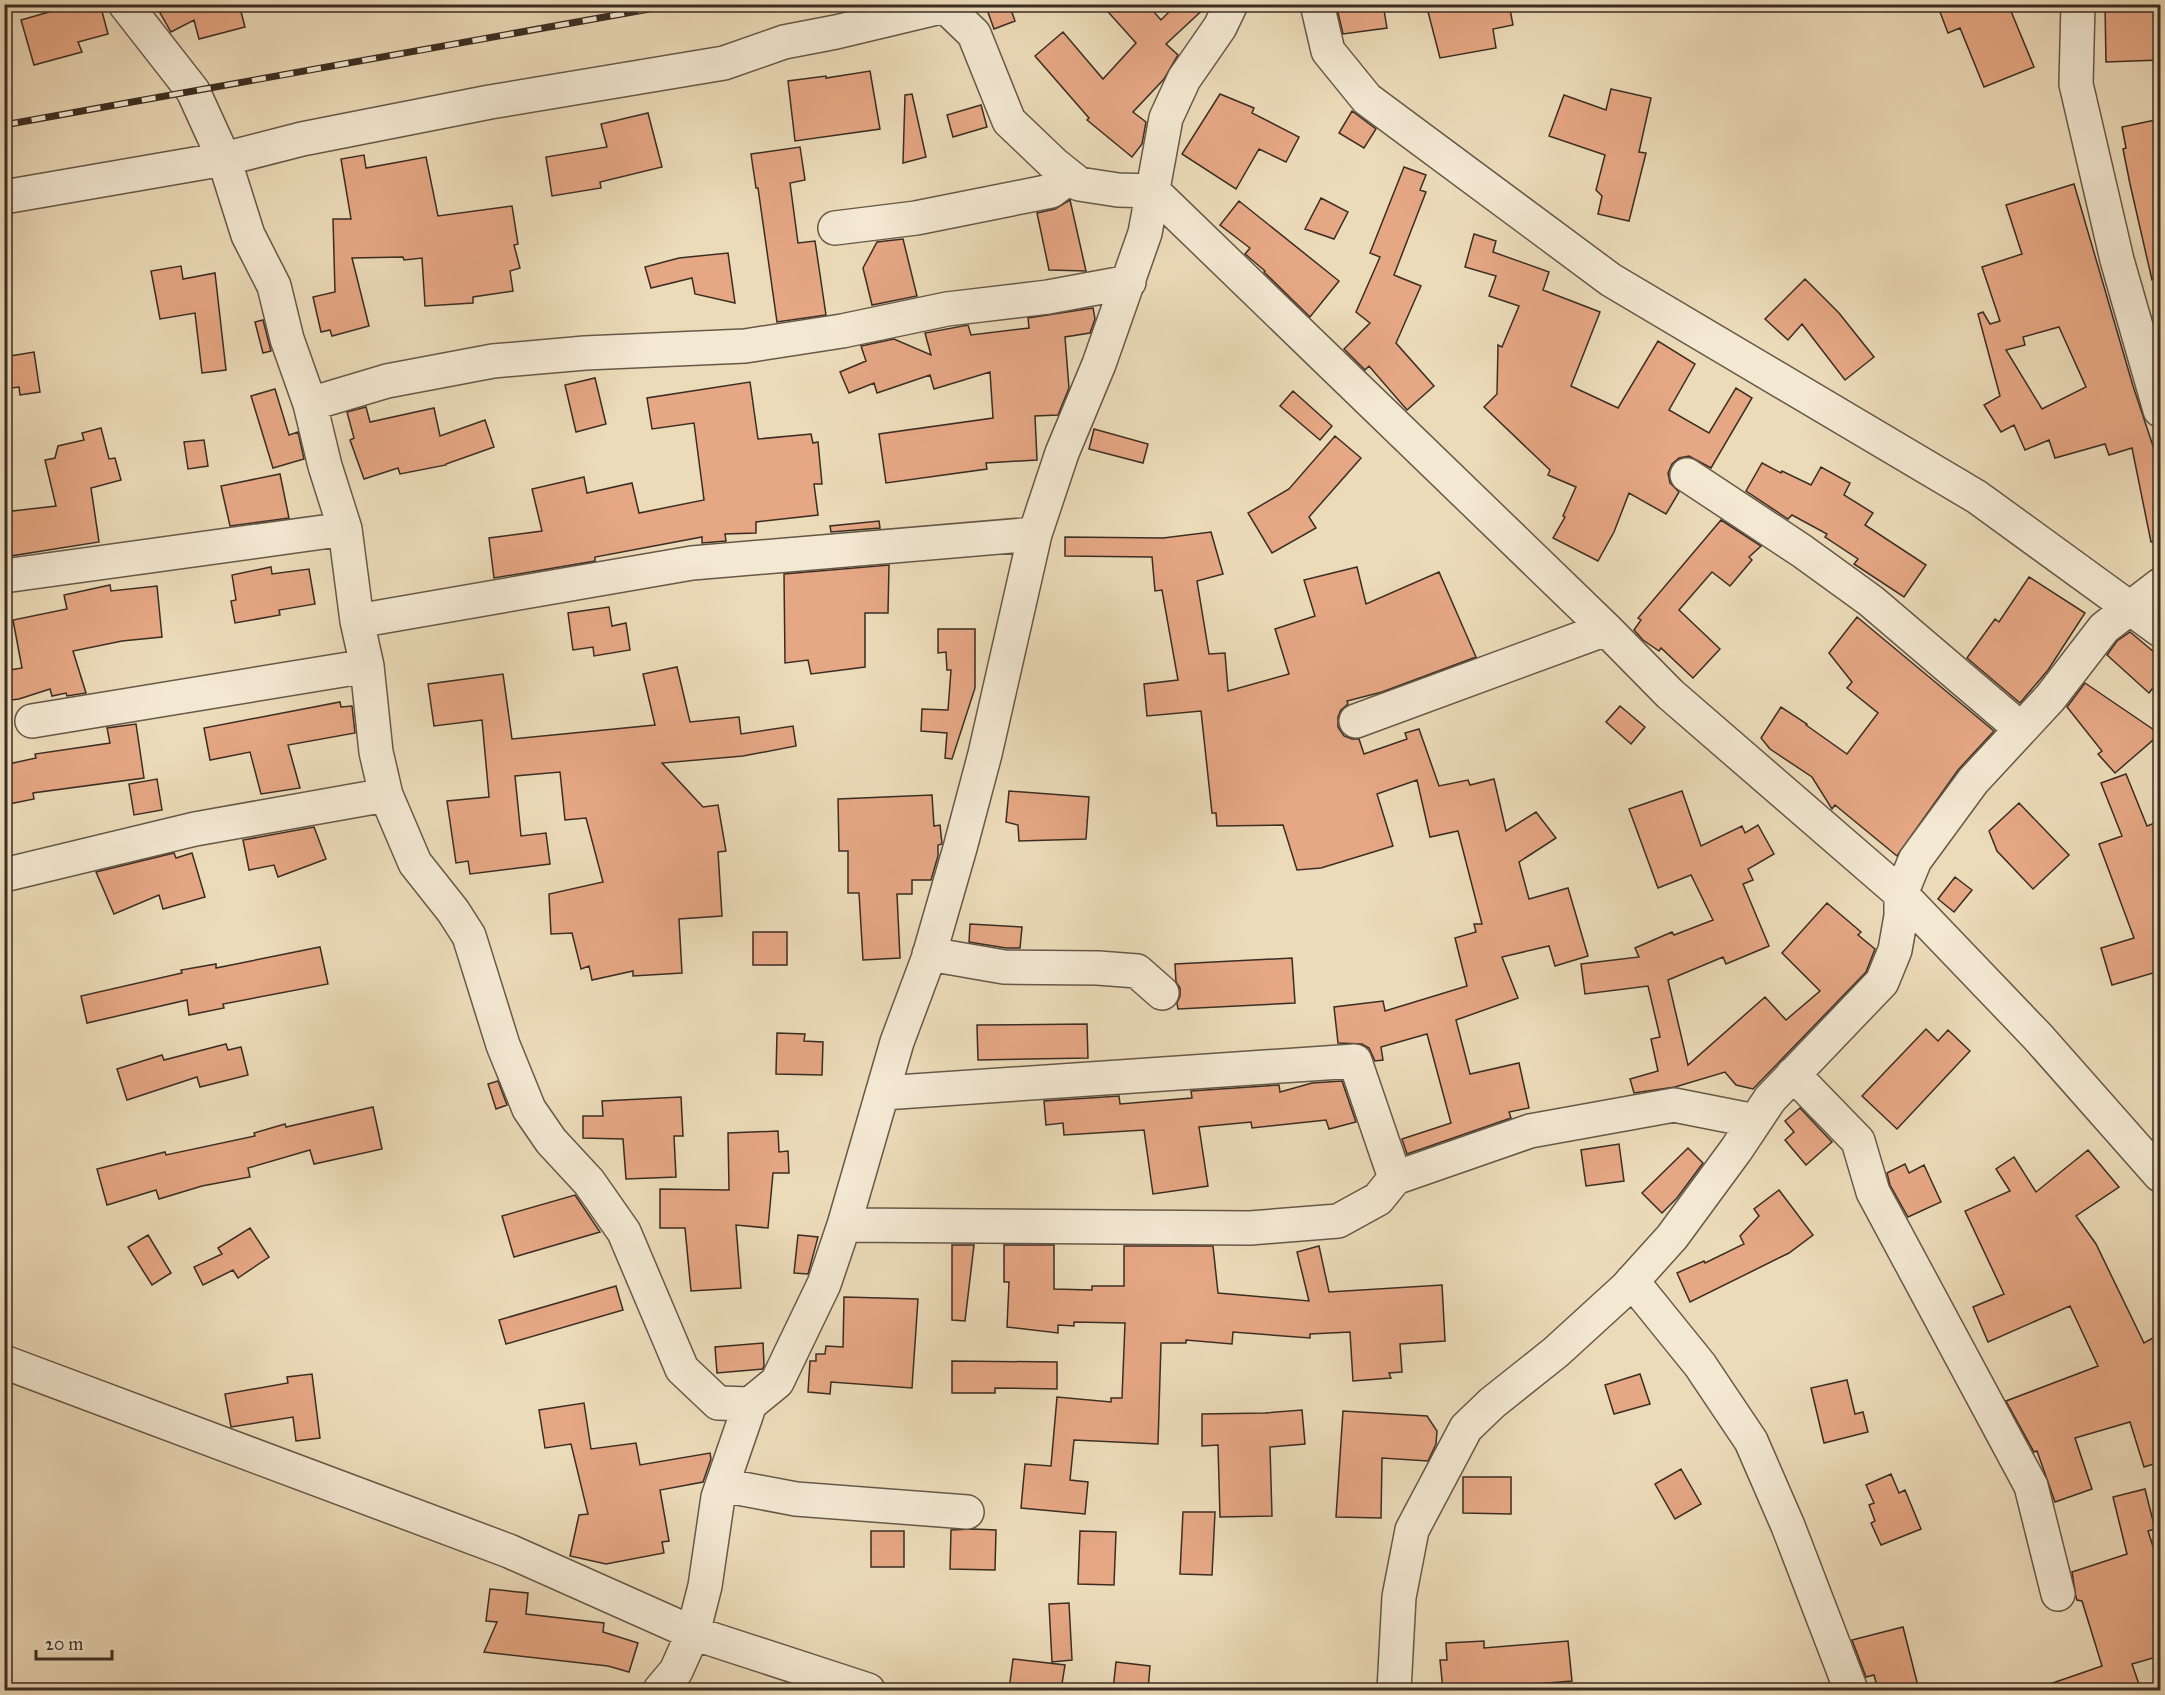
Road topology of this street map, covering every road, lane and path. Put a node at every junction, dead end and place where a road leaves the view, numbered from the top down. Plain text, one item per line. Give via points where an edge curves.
1 (125, 4) edge
2 (1231, 4) edge
3 (1317, 4) edge
4 (2078, 4) edge
5 (224, 159) junction
6 (1070, 177) junction
7 (1153, 191) junction
8 (4, 197) edge
9 (836, 228) dead end
10 (1129, 282) junction
11 (2150, 337) edge
12 (310, 404) junction
13 (2160, 410) edge
14 (1687, 475) dead end
15 (345, 529) junction
16 (1035, 534) junction
17 (4, 576) edge
18 (2160, 585) edge
19 (2129, 609) junction
20 (357, 621) junction
21 (1606, 629) junction
22 (2160, 630) edge
23 (367, 666) junction
24 (32, 721) dead end
25 (1356, 721) dead end
26 (2021, 729) junction
27 (386, 795) junction
28 (4, 875) edge
29 (1900, 894) junction
30 (929, 954) junction
31 (1162, 993) dead end
32 (1793, 1074) junction
33 (883, 1093) junction
34 (1755, 1121) junction
35 (2160, 1175) edge
36 (1395, 1178) junction
37 (844, 1225) junction
38 (1632, 1281) junction
39 (4, 1362) edge
40 (750, 1404) junction
41 (722, 1485) junction
42 (967, 1512) dead end
43 (2058, 1594) dead end
44 (693, 1633) junction
45 (660, 1690) edge
46 (868, 1690) edge
47 (1394, 1690) edge
48 (1851, 1690) edge

1 - 5 street via 193,92
2 - 7 street via 1184,79 1166,118
3 - 19 street via 1328,51 1367,99 1611,280 1977,497
4 - 11 street via 2076,84 2117,260
5 - 6 street via 302,139 490,102 724,63 784,42 945,6 974,34 1008,121
5 - 8 street
5 - 12 street via 248,235 274,286 287,339
6 - 7 street via 1079,184
6 - 9 street via 1051,190 916,218
7 - 10 street
7 - 21 street
10 - 12 street via 947,309 745,346 494,361 387,381
10 - 16 street via 1062,453
11 - 13 street
12 - 15 street
14 - 26 street via 1871,601
15 - 17 street
15 - 20 street
16 - 20 street via 692,562
16 - 30 street via 985,754
18 - 19 street
19 - 22 street
19 - 26 street via 2104,628
20 - 23 street
21 - 25 street
21 - 29 street via 1670,694
23 - 24 street
23 - 27 street via 376,752
26 - 29 street via 1973,781 1915,860
27 - 28 street via 195,829
27 - 40 street via 415,863 469,936 503,1045 529,1109 624,1232 682,1369 717,1403
29 - 32 street via 1895,950 1882,982
29 - 35 street via 2038,1037
30 - 31 street via 1004,967 1137,971
30 - 33 street
32 - 34 street
32 - 43 street via 1858,1141 1873,1192 2031,1486
33 - 36 street via 1355,1060
33 - 37 street
34 - 36 street via 1674,1105 1530,1131
34 - 38 street via 1672,1237
36 - 37 street via 1378,1199 1338,1221 1250,1228
37 - 40 street via 825,1284 777,1382
38 - 47 street via 1466,1428 1412,1530 1399,1597
38 - 48 street via 1700,1365 1751,1441
39 - 44 street via 509,1551
40 - 41 street
41 - 42 street via 796,1499
41 - 44 street
44 - 45 street via 676,1671
44 - 46 street

